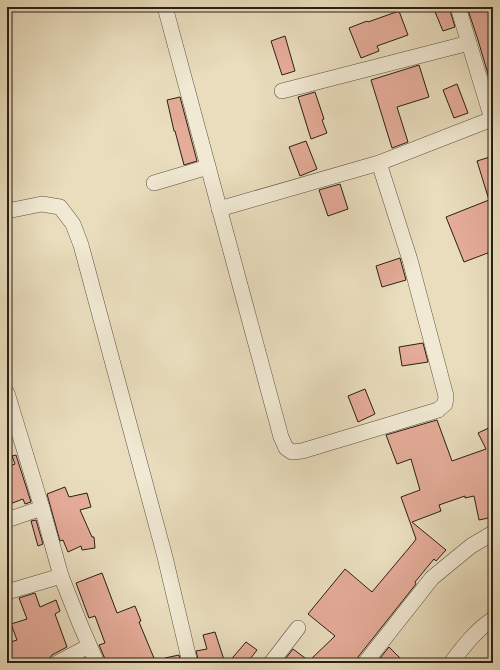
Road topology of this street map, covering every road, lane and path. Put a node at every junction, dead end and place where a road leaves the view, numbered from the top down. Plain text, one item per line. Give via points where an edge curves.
1 (165, 7) edge
2 (458, 7) edge
3 (469, 43) junction
4 (282, 91) dead end
5 (491, 111) edge
6 (379, 163) junction
7 (208, 167) junction
8 (154, 183) dead end
9 (220, 209) junction
10 (7, 211) edge
11 (7, 393) edge
12 (42, 508) junction
13 (7, 520) edge
14 (493, 533) edge
15 (61, 576) junction
16 (7, 592) edge
17 (493, 619) edge
18 (298, 628) dead end
19 (89, 646) junction
20 (57, 663) edge
21 (97, 663) edge
22 (190, 663) edge
23 (271, 663) edge
24 (365, 663) edge
25 (451, 663) edge

1 - 7 street
2 - 3 street
3 - 4 street
3 - 5 street
5 - 6 street via 492,119
6 - 9 street
6 - 9 street via 410,260 446,396 445,404 438,410 302,451 292,452 286,448 281,437
7 - 8 street
7 - 9 street
10 - 22 street via 42,204 60,207 73,224 81,245 165,557
11 - 12 street
12 - 13 street
12 - 15 street
14 - 24 street via 471,546 432,578
15 - 16 street
15 - 19 street
17 - 25 street via 484,625
18 - 23 street
19 - 20 street
19 - 21 street

